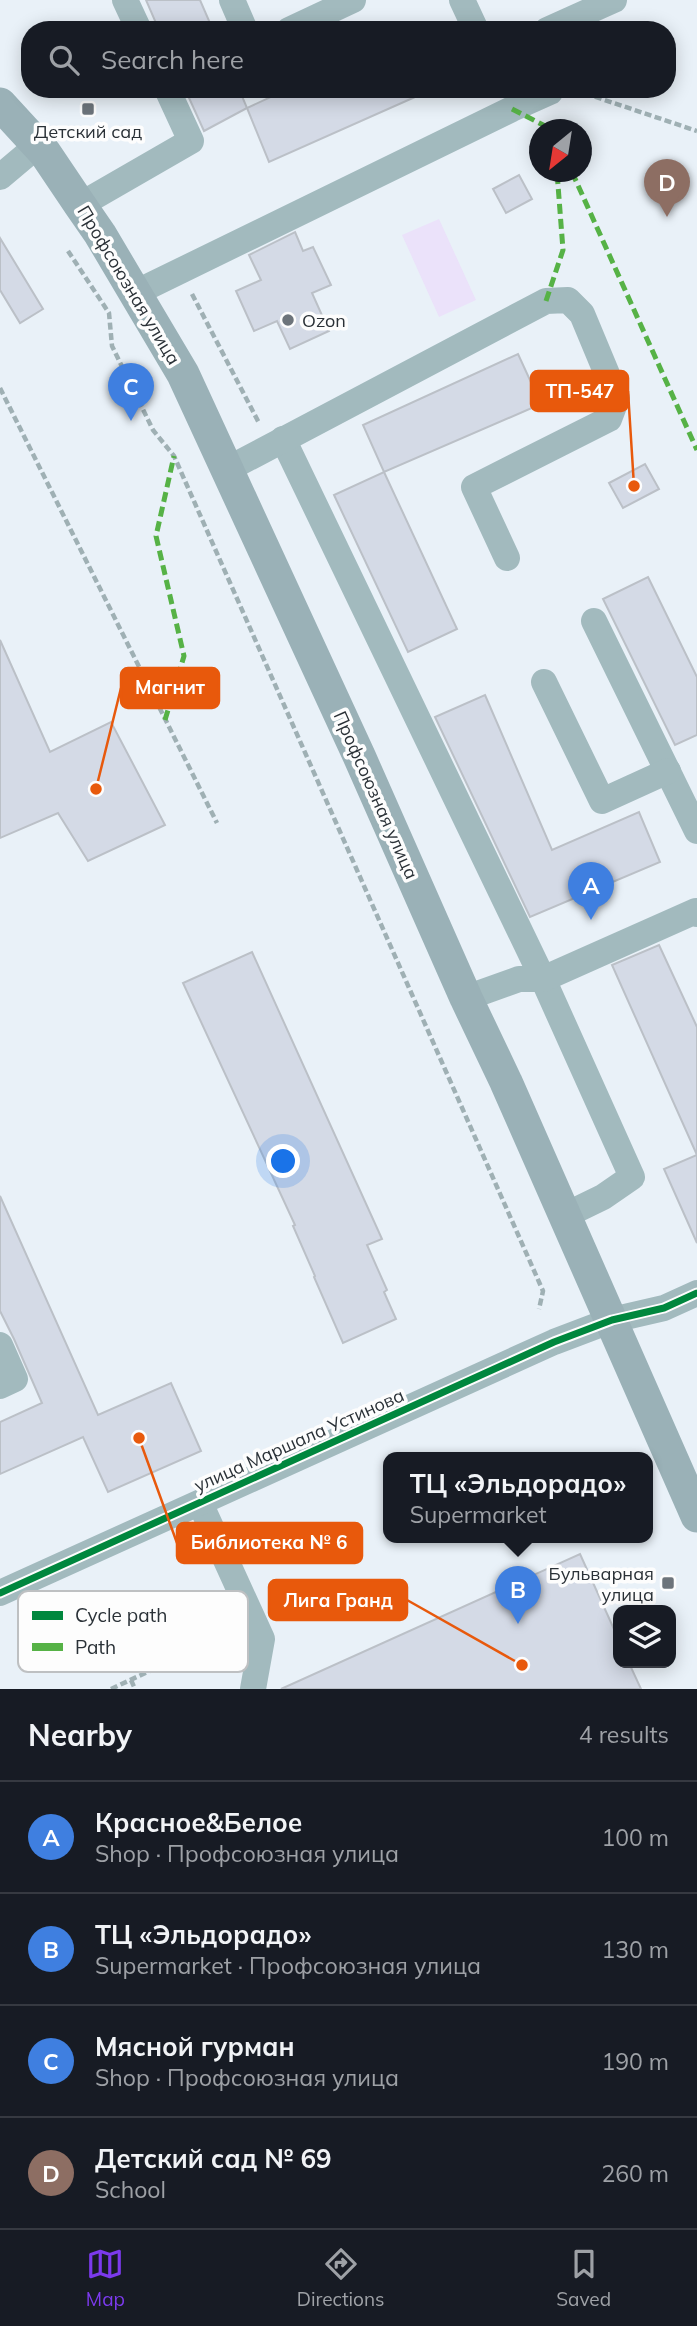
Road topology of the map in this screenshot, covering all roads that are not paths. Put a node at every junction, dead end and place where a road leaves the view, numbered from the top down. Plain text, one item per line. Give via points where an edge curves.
1 (125, 0) edge
2 (232, 0) edge
3 (353, 0) edge
4 (462, 0) edge
5 (614, 0) edge
6 (135, 21) edge
7 (241, 21) edge
8 (308, 21) edge
9 (472, 21) edge
10 (567, 21) edge
11 (171, 98) edge
12 (508, 99) edge
13 (0, 104) edge
14 (38, 145) junction
15 (0, 177) edge
16 (80, 205) junction
17 (135, 293) junction
18 (283, 439) junction
19 (226, 470) junction
20 (507, 558) dead end
21 (594, 621) dead end
22 (544, 682) dead end
23 (668, 772) junction
24 (697, 831) edge
25 (697, 912) edge
26 (543, 979) junction
27 (466, 998) junction
28 (566, 1215) junction
29 (697, 1293) edge
30 (612, 1320) junction
31 (0, 1345) edge
32 (0, 1386) edge
33 (200, 1503) junction
34 (697, 1516) edge
35 (240, 1591) edge
36 (0, 1593) edge
37 (248, 1608) edge
38 (253, 1689) edge

1 - 6 street
2 - 7 street
3 - 8 street
4 - 9 street
5 - 10 street
11 - 16 street via 191,141
12 - 17 street
13 - 14 main road, Профсоюзная улица
14 - 15 street
14 - 16 main road, Профсоюзная улица
16 - 17 main road, Профсоюзная улица
17 - 19 main road, Профсоюзная улица via 183,374
18 - 19 street
18 - 20 street via 546,301 568,300 582,314 617,398 609,419 474,487
18 - 26 street
19 - 27 main road, Профсоюзная улица
21 - 23 street
22 - 23 street via 603,801
23 - 24 street
25 - 26 street
26 - 27 street via 519,979
26 - 28 street via 632,1177
27 - 28 main road, Профсоюзная улица
28 - 30 main road, Профсоюзная улица
29 - 30 street via 664,1308
30 - 33 street, улица Маршала Устинова
30 - 34 main road, Профсоюзная улица
31 - 32 street via 15,1379
33 - 35 street
33 - 36 street, улица Маршала Устинова
37 - 38 street via 262,1639

